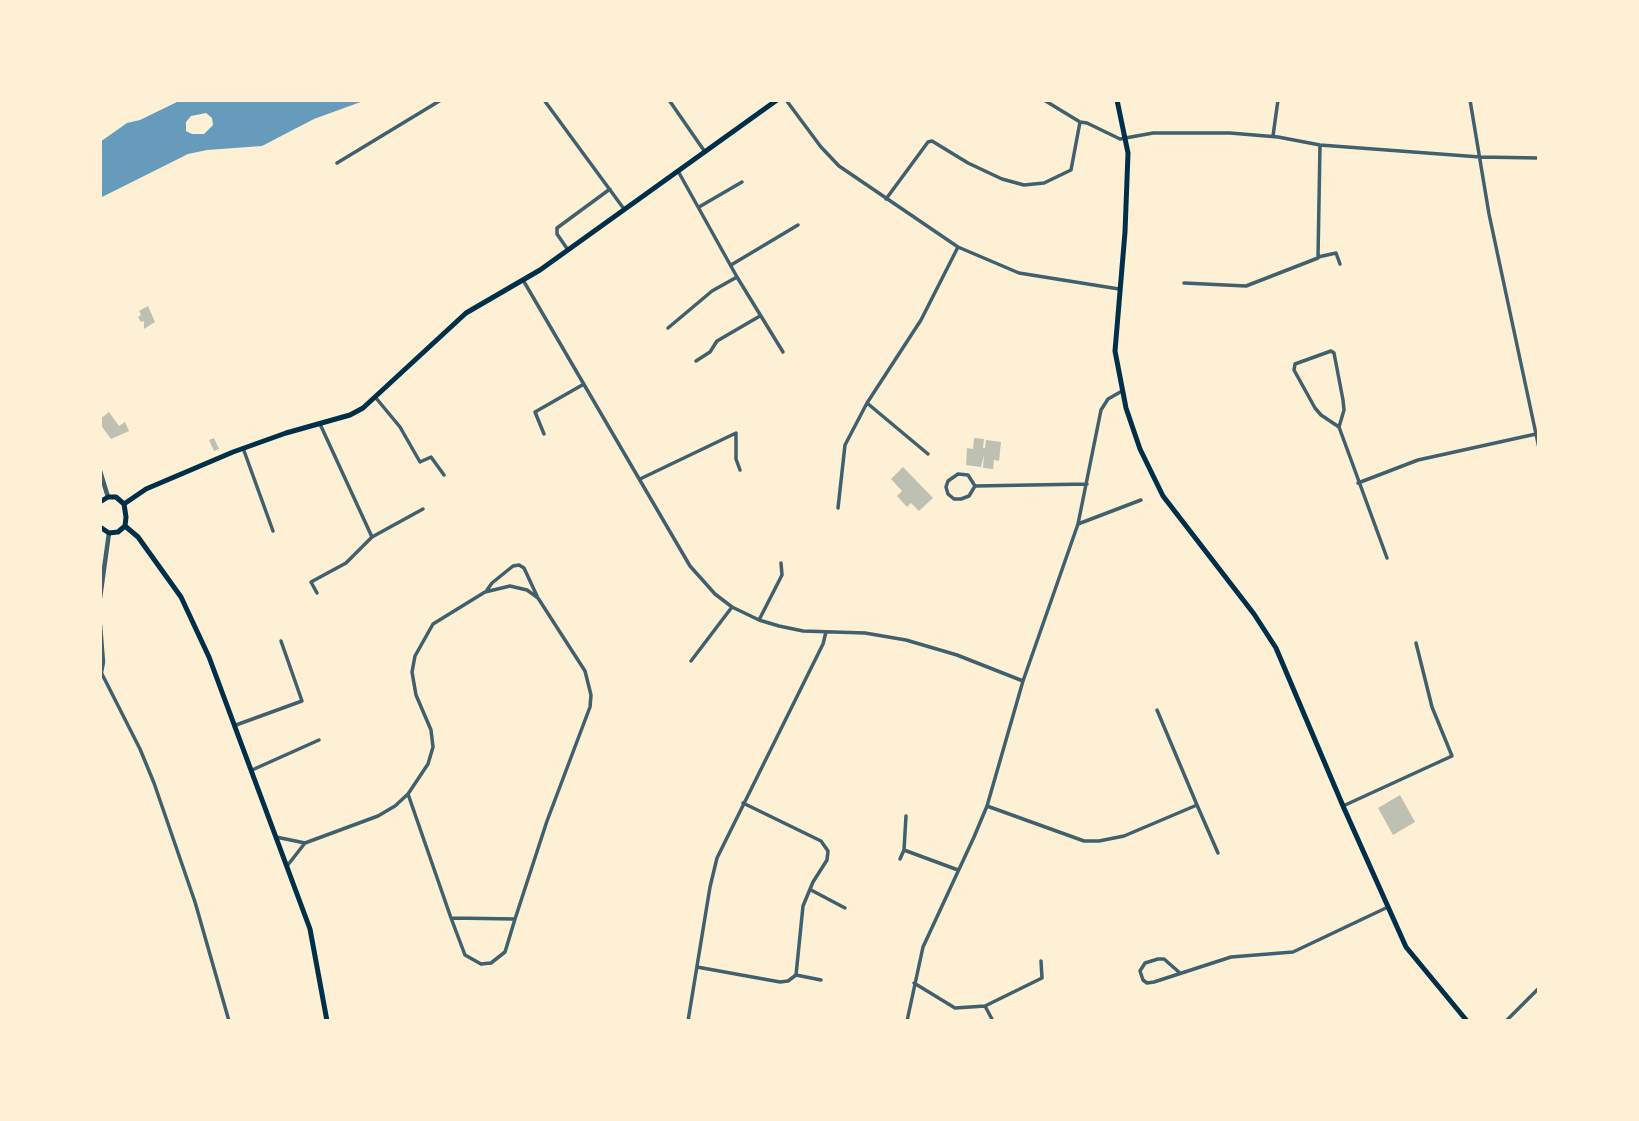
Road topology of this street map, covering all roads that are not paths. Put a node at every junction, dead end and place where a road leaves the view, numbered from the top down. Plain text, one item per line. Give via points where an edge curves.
1 (441, 100) edge
2 (544, 100) edge
3 (669, 100) edge
4 (777, 100) edge
5 (786, 100) edge
6 (1044, 100) edge
7 (1117, 100) edge
8 (1278, 100) edge
9 (1470, 100) edge
10 (767, 102) edge
11 (1080, 122) junction
12 (1273, 137) junction
13 (1126, 138) junction
14 (1320, 145) junction
15 (705, 152) junction
16 (1480, 157) junction
17 (1539, 158) edge
18 (337, 163) dead end
19 (678, 171) junction
20 (741, 182) dead end
21 (610, 189) junction
22 (886, 199) junction
23 (699, 207) junction
24 (624, 209) junction
25 (798, 225) dead end
26 (958, 247) junction
27 (568, 250) junction
28 (1318, 258) junction
29 (1340, 264) dead end
30 (731, 265) junction
31 (737, 277) junction
32 (523, 280) junction
33 (1184, 283) dead end
34 (1120, 289) junction
35 (761, 316) junction
36 (668, 328) dead end
37 (783, 352) dead end
38 (696, 361) dead end
39 (584, 384) junction
40 (1122, 391) junction
41 (376, 398) junction
42 (867, 403) junction
43 (320, 424) junction
44 (1339, 427) junction
45 (544, 434) dead end
46 (1536, 434) junction
47 (243, 448) junction
48 (1539, 448) edge
49 (928, 454) dead end
50 (740, 470) dead end
51 (100, 471) edge
52 (444, 475) dead end
53 (640, 479) junction
54 (1358, 482) junction
55 (1087, 484) junction
56 (975, 486) junction
57 (108, 497) junction
58 (1141, 500) dead end
59 (100, 502) edge
60 (124, 504) junction
61 (838, 508) dead end
62 (423, 509) dead end
63 (1078, 524) junction
64 (125, 526) junction
65 (100, 527) edge
66 (274, 531) dead end
67 (109, 533) junction
68 (372, 537) junction
69 (1387, 558) dead end
70 (781, 563) dead end
71 (485, 592) junction
72 (317, 593) dead end
73 (100, 598) edge
74 (538, 598) junction
75 (732, 607) junction
76 (759, 620) junction
77 (100, 625) edge
78 (826, 632) junction
79 (281, 641) dead end
80 (1416, 643) dead end
81 (691, 661) dead end
82 (101, 676) edge
83 (1023, 681) junction
84 (1157, 710) dead end
85 (236, 725) junction
86 (1539, 739) edge
87 (319, 740) dead end
88 (1539, 755) edge
89 (252, 769) junction
90 (408, 794) junction
91 (743, 803) junction
92 (1197, 805) junction
93 (987, 806) junction
94 (1343, 806) junction
95 (906, 816) dead end
96 (276, 837) junction
97 (305, 843) junction
98 (904, 850) junction
99 (1218, 853) dead end
100 (900, 859) dead end
101 (287, 866) junction
102 (958, 870) junction
103 (811, 890) junction
104 (1390, 906) junction
105 (845, 908) dead end
106 (451, 918) junction
107 (515, 919) junction
108 (1041, 961) dead end
109 (697, 967) junction
110 (1180, 973) junction
111 (796, 975) junction
112 (821, 980) dead end
113 (914, 983) junction
114 (1539, 988) edge
115 (985, 1006) junction
116 (229, 1021) edge
117 (327, 1021) edge
118 (688, 1021) edge
119 (907, 1021) edge
120 (993, 1021) edge
121 (1467, 1021) edge
122 (1506, 1021) edge

1 - 18 street
2 - 21 street
3 - 15 street
4 - 10 main road
5 - 22 street via 830,157
6 - 11 street
7 - 13 main road
8 - 12 street
9 - 16 street
10 - 15 main road
11 - 13 street
11 - 22 street via 1071,170 1044,183 1002,179 928,142
12 - 13 street via 1153,133
12 - 14 street
13 - 34 main road via 1128,192
14 - 16 street
14 - 28 street
15 - 19 main road
16 - 17 street
16 - 46 street
19 - 23 street
19 - 24 main road
20 - 23 street
21 - 24 street
21 - 27 street via 558,228
22 - 26 street
23 - 30 street
24 - 27 main road
25 - 30 street
26 - 34 street via 1019,273
26 - 42 street via 921,320
27 - 32 main road
28 - 29 street via 1336,253
28 - 33 street via 1246,286
30 - 31 street
31 - 35 street
31 - 36 street via 712,291
32 - 39 street
32 - 41 main road via 460,317
34 - 40 main road via 1115,344
35 - 37 street
35 - 38 street via 717,341
39 - 45 street via 535,412
39 - 53 street
40 - 55 street via 1103,406
40 - 94 main road via 1140,449 1163,496 1276,648
41 - 43 main road via 350,415
41 - 52 street via 420,462 431,457
42 - 49 street
42 - 61 street via 845,445
43 - 47 main road
43 - 68 street
44 - 44 street via 1315,408 1295,364 1331,351 1334,354 1344,410
44 - 54 street
46 - 48 street
46 - 54 street via 1418,460
47 - 60 main road via 146,489
47 - 66 street
50 - 53 street via 736,433
51 - 57 street
53 - 75 street via 690,566
54 - 69 street
55 - 56 street
55 - 63 street
56 - 56 street via 961,499 954,499 946,487 958,474 968,475
57 - 59 main road
57 - 60 main road
58 - 63 street
60 - 64 main road
62 - 68 street
63 - 83 street
64 - 67 main road
64 - 85 main road via 140,539 181,597
65 - 67 main road
67 - 73 street
68 - 72 street via 346,563 311,582
70 - 76 street via 782,575
71 - 74 street via 510,586
71 - 74 street via 519,565
71 - 90 street via 433,624 415,656 416,695 433,747 429,764
74 - 107 street via 585,671 591,695
75 - 76 street
75 - 81 street
76 - 78 street
77 - 82 street
78 - 83 street via 906,640
78 - 91 street
79 - 85 street via 302,701
80 - 94 street via 1432,707 1452,756
82 - 116 street via 154,783
83 - 93 street
84 - 92 street
85 - 89 main road
86 - 88 street
87 - 89 street
89 - 96 main road
90 - 97 street via 378,816
90 - 106 street
91 - 103 street via 825,845 827,860
91 - 109 street via 717,858
92 - 93 street via 1124,836 1099,841 1084,841
92 - 99 street
93 - 102 street
94 - 104 main road
95 - 98 street
96 - 97 street
96 - 101 main road
97 - 101 street
98 - 100 street
98 - 102 street
101 - 117 main road via 310,929
102 - 113 street via 923,947
103 - 105 street
103 - 111 street via 803,906
104 - 110 street via 1293,952 1231,957
104 - 121 main road via 1406,947
106 - 107 street
106 - 107 street via 465,955 481,964 505,952
108 - 115 street via 1042,978
109 - 111 street via 780,982
109 - 118 street
110 - 110 street via 1158,959 1145,963 1140,971 1147,983
111 - 112 street
113 - 115 street via 955,1008
113 - 119 street
114 - 122 street
115 - 120 street

